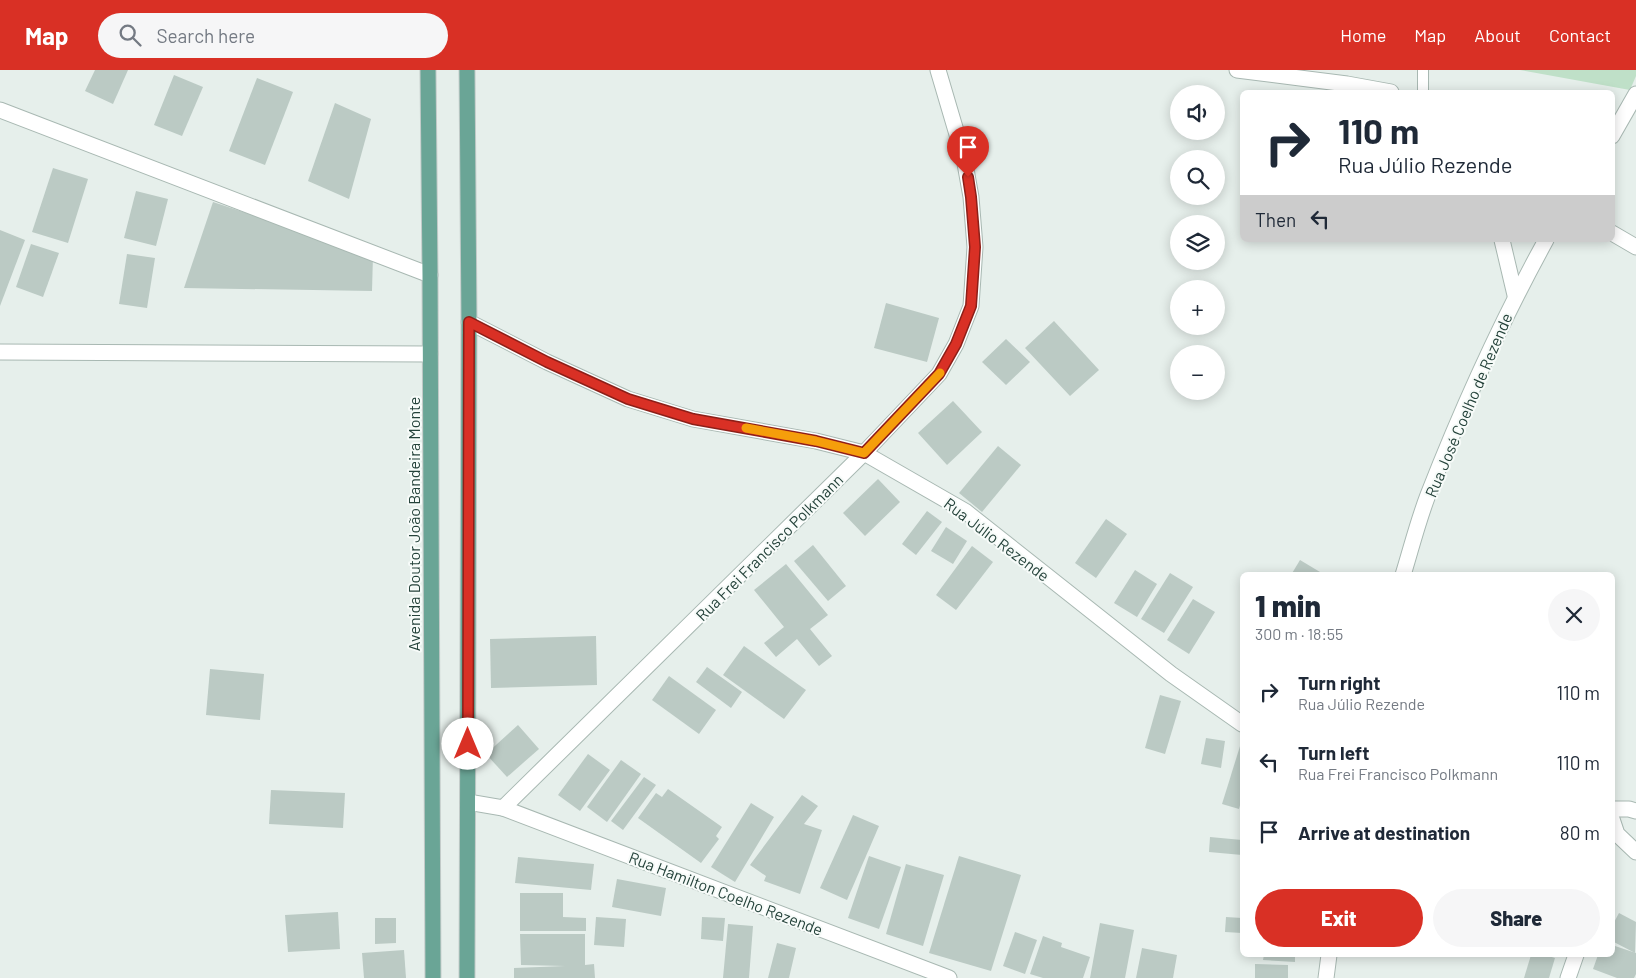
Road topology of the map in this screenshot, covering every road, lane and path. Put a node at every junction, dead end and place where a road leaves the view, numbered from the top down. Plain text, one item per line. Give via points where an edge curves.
1 (428, 70) edge
2 (467, 70) edge
3 (938, 70) edge
4 (1237, 70) edge
5 (1423, 70) edge
6 (1380, 90) edge
7 (1423, 90) edge
8 (1636, 94) edge
9 (0, 110) edge
10 (1615, 131) edge
11 (1615, 235) edge
12 (1502, 242) edge
13 (1545, 242) edge
14 (1636, 247) edge
15 (430, 275) junction
16 (1515, 295) junction
17 (469, 322) junction
18 (0, 352) edge
19 (430, 354) junction
20 (864, 453) junction
21 (1404, 572) edge
22 (1240, 723) edge
23 (468, 802) junction
24 (503, 808) junction
25 (1615, 809) edge
26 (1636, 811) edge
27 (1615, 826) edge
28 (1636, 852) edge
29 (1329, 957) edge
30 (1575, 957) edge
31 (433, 978) edge
32 (467, 978) edge
33 (949, 978) edge
34 (1326, 978) edge
35 (1568, 978) edge

1 - 15 main road, Avenida Doutor João Bandeira Monte
2 - 17 main road
3 - 20 street, Rua Frei Francisco Polkmann via 964,158 971,197 975,247 971,306 956,344 939,374
4 - 6 street
5 - 7 lane
8 - 10 street
9 - 15 street
11 - 14 street
12 - 16 street
13 - 16 street, Rua José Coelho de Rezende
15 - 19 main road, Avenida Doutor João Bandeira Monte
16 - 21 street, Rua José Coelho de Rezende via 1427,497
17 - 20 street, Rua Júlio Rezende via 628,399 693,419
17 - 23 main road
18 - 19 street
19 - 31 main road, Avenida Doutor João Bandeira Monte
20 - 22 street, Rua Júlio Rezende via 965,511 1171,674
20 - 24 street, Rua Frei Francisco Polkmann
23 - 24 street
23 - 32 main road
24 - 33 street, Rua Hamilton Coelho Rezende
25 - 26 street
27 - 28 street
29 - 34 street
30 - 35 street

